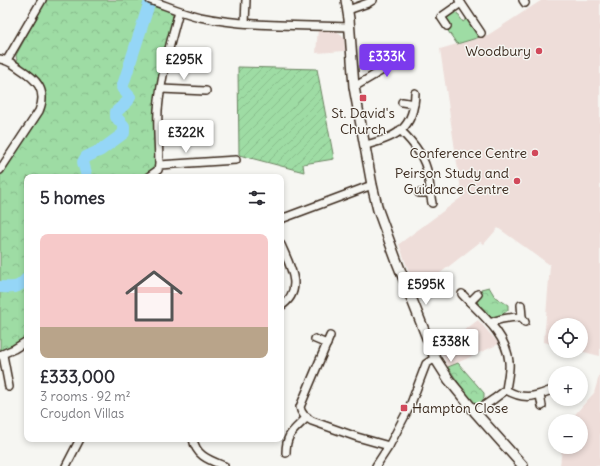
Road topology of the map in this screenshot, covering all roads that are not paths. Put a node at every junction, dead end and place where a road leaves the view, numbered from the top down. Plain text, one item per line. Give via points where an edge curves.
1 (42, 0) edge
2 (150, 0) edge
3 (246, 0) edge
4 (346, 0) edge
5 (373, 0) edge
6 (460, 1) edge
7 (348, 10) junction
8 (179, 11) junction
9 (245, 23) junction
10 (447, 26) dead end
11 (349, 27) junction
12 (481, 33) dead end
13 (410, 54) dead end
14 (4, 59) edge
15 (354, 87) junction
16 (161, 89) junction
17 (206, 91) dead end
18 (414, 93) dead end
19 (402, 102) dead end
20 (414, 104) junction
21 (400, 130) junction
22 (366, 145) junction
23 (235, 159) dead end
24 (159, 165) junction
25 (0, 170) edge
26 (152, 174) edge
27 (372, 184) junction
28 (430, 193) junction
29 (419, 194) dead end
30 (432, 203) dead end
31 (284, 218) edge
32 (284, 253) edge
33 (462, 294) dead end
34 (478, 294) dead end
35 (470, 302) junction
36 (284, 304) edge
37 (521, 305) dead end
38 (490, 323) junction
39 (330, 336) dead end
40 (315, 339) dead end
41 (24, 343) edge
42 (327, 344) junction
43 (1, 355) edge
44 (435, 358) junction
45 (9, 387) dead end
46 (506, 390) junction
47 (548, 391) edge
48 (540, 395) junction
49 (542, 406) dead end
50 (475, 412) junction
51 (307, 418) junction
52 (78, 442) edge
53 (194, 442) edge
54 (389, 446) junction
55 (286, 453) dead end
56 (66, 466) edge
57 (224, 466) edge
58 (376, 466) edge
59 (523, 466) edge

1 - 14 street
2 - 8 street
3 - 9 street
4 - 7 street
5 - 7 street
6 - 10 street via 441,17
6 - 12 street
7 - 11 street
8 - 9 street via 200,17
8 - 16 street
9 - 11 street
11 - 15 street
13 - 15 street
14 - 25 street via 32,77 43,94 39,111
15 - 22 street
16 - 17 street
16 - 24 street via 158,110
18 - 20 street
19 - 20 street
20 - 21 street via 408,123
21 - 22 street via 390,138
21 - 28 street via 424,162
22 - 27 street
23 - 24 street
24 - 26 street via 158,170
27 - 31 street
27 - 44 street via 378,210
28 - 29 street
28 - 30 street
32 - 36 street via 294,285 293,294
33 - 35 street
34 - 35 street
35 - 38 street
37 - 38 street via 524,319 506,318
38 - 46 street via 507,350 509,362
39 - 42 street
40 - 42 street
41 - 43 street
42 - 51 street via 300,407
43 - 45 street
44 - 50 street
44 - 54 street via 426,364 410,406
46 - 48 street via 516,396
46 - 50 street
47 - 48 street
48 - 49 street
50 - 59 street
51 - 54 street via 353,436
51 - 55 street via 291,432 286,444
52 - 56 street
53 - 57 street via 199,454
54 - 58 street

